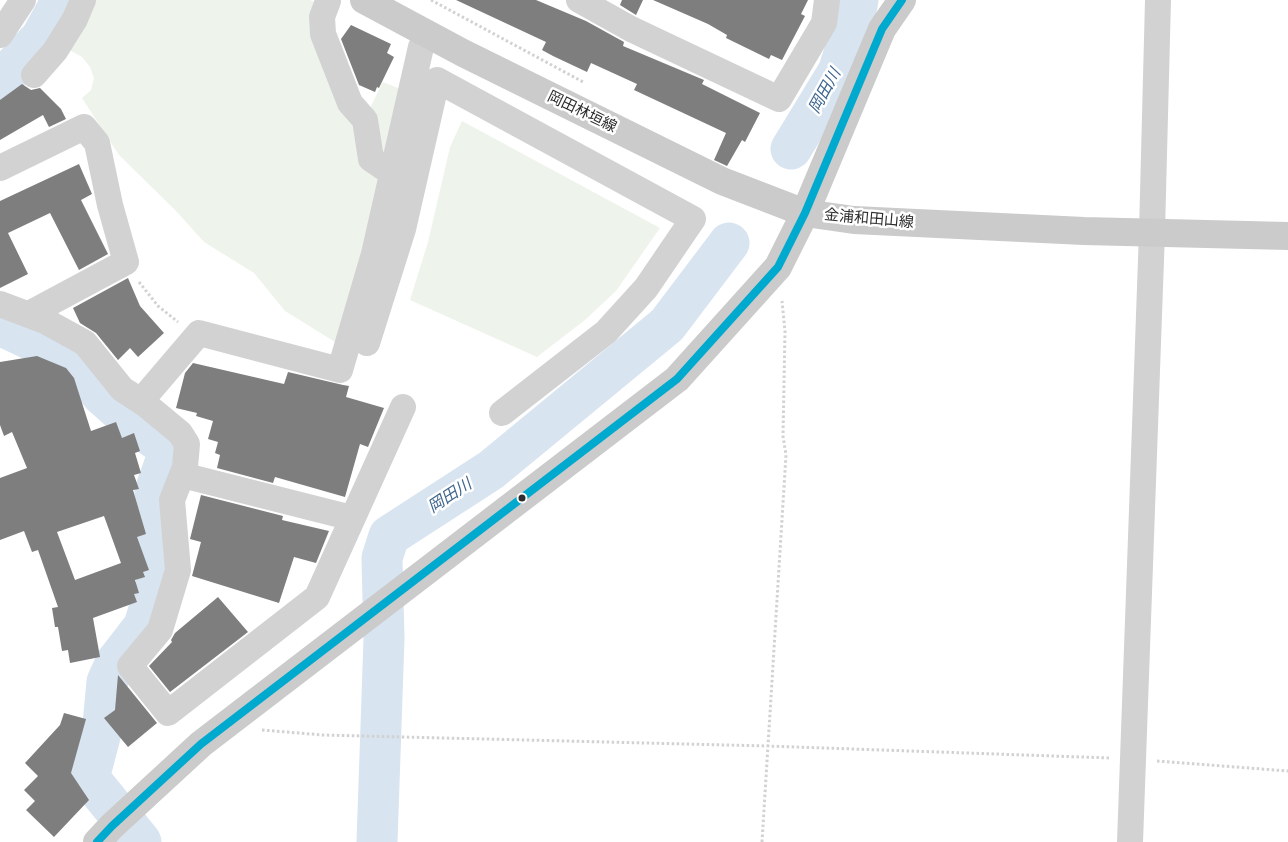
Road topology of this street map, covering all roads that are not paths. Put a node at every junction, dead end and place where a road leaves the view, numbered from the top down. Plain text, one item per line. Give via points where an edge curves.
1 (23, 0) edge
2 (82, 0) edge
3 (364, 0) edge
4 (579, 0) edge
5 (827, 0) edge
6 (902, 0) edge
7 (1158, 0) edge
8 (328, 1) edge
9 (0, 35) edge
10 (421, 47) dead end
11 (34, 75) dead end
12 (0, 168) edge
13 (393, 174) junction
14 (805, 212) junction
15 (1152, 232) junction
16 (1288, 236) edge
17 (0, 304) edge
18 (29, 314) junction
19 (367, 343) dead end
20 (141, 401) junction
21 (403, 407) dead end
22 (502, 413) dead end
23 (182, 476) junction
24 (352, 518) junction
25 (104, 834) edge
26 (1130, 842) edge

1 - 9 street
2 - 11 street via 75,19 55,52
3 - 14 main road, 岡田林垣線 via 463,53 722,181
4 - 5 street via 631,29 780,99 824,23
6 - 14 main road via 882,29
7 - 15 street
8 - 13 street via 322,17 323,34 350,103 365,120 372,159
10 - 13 street
12 - 18 street via 84,126 97,143 126,262
13 - 20 street via 374,254 340,370 198,333
14 - 15 main road, 金浦和田山線 via 854,220
14 - 25 main road, 金浦和田山線 via 778,267 677,379 200,744
15 - 16 main road, 金浦和田山線
15 - 26 street
17 - 18 street
18 - 20 street via 85,342 122,389
19 - 22 street via 404,229 437,80 693,219 646,288 606,332
20 - 23 street via 180,433 187,444
21 - 24 street
23 - 24 street
23 - 24 street via 172,500 178,570 160,630 130,666 168,713 317,597

